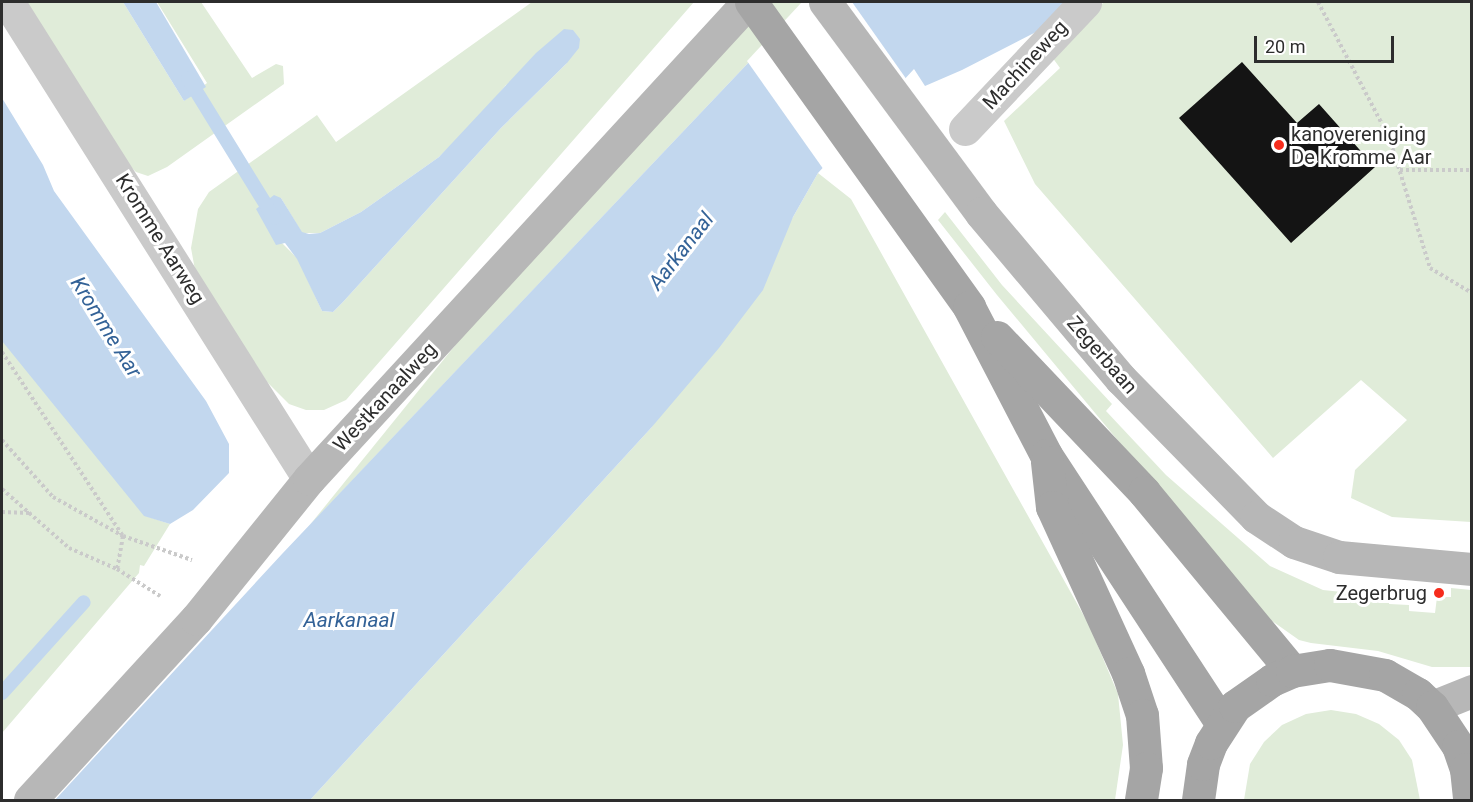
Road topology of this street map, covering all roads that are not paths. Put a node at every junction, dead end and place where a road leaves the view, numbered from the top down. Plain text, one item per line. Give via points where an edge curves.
1 (8, 2) edge
2 (749, 2) edge
3 (825, 2) edge
4 (1085, 2) edge
5 (965, 129) dead end
6 (969, 307) junction
7 (1046, 455) junction
8 (309, 479) junction
9 (1472, 569) edge
10 (1292, 671) junction
11 (1472, 691) edge
12 (1432, 707) junction
13 (1222, 724) junction
14 (1470, 795) edge
15 (30, 801) edge
16 (1141, 801) edge
17 (1198, 801) edge

1 - 8 street, Kromme Aarweg
2 - 6 main road
2 - 8 street, Westkanaalweg
3 - 9 street, Zegerbaan via 892,98 981,213 1121,378 1257,517 1294,542 1339,557
4 - 5 street, Machineweg
6 - 7 main road
6 - 10 main road via 1144,492
7 - 13 main road
7 - 16 main road via 1052,507 1128,674 1142,715 1146,768
8 - 15 street, Westkanaalweg via 196,619
10 - 12 main road via 1330,665 1367,669 1402,684
10 - 13 main road via 1253,691
11 - 12 street
12 - 14 main road via 1458,746
13 - 17 main road via 1203,764

